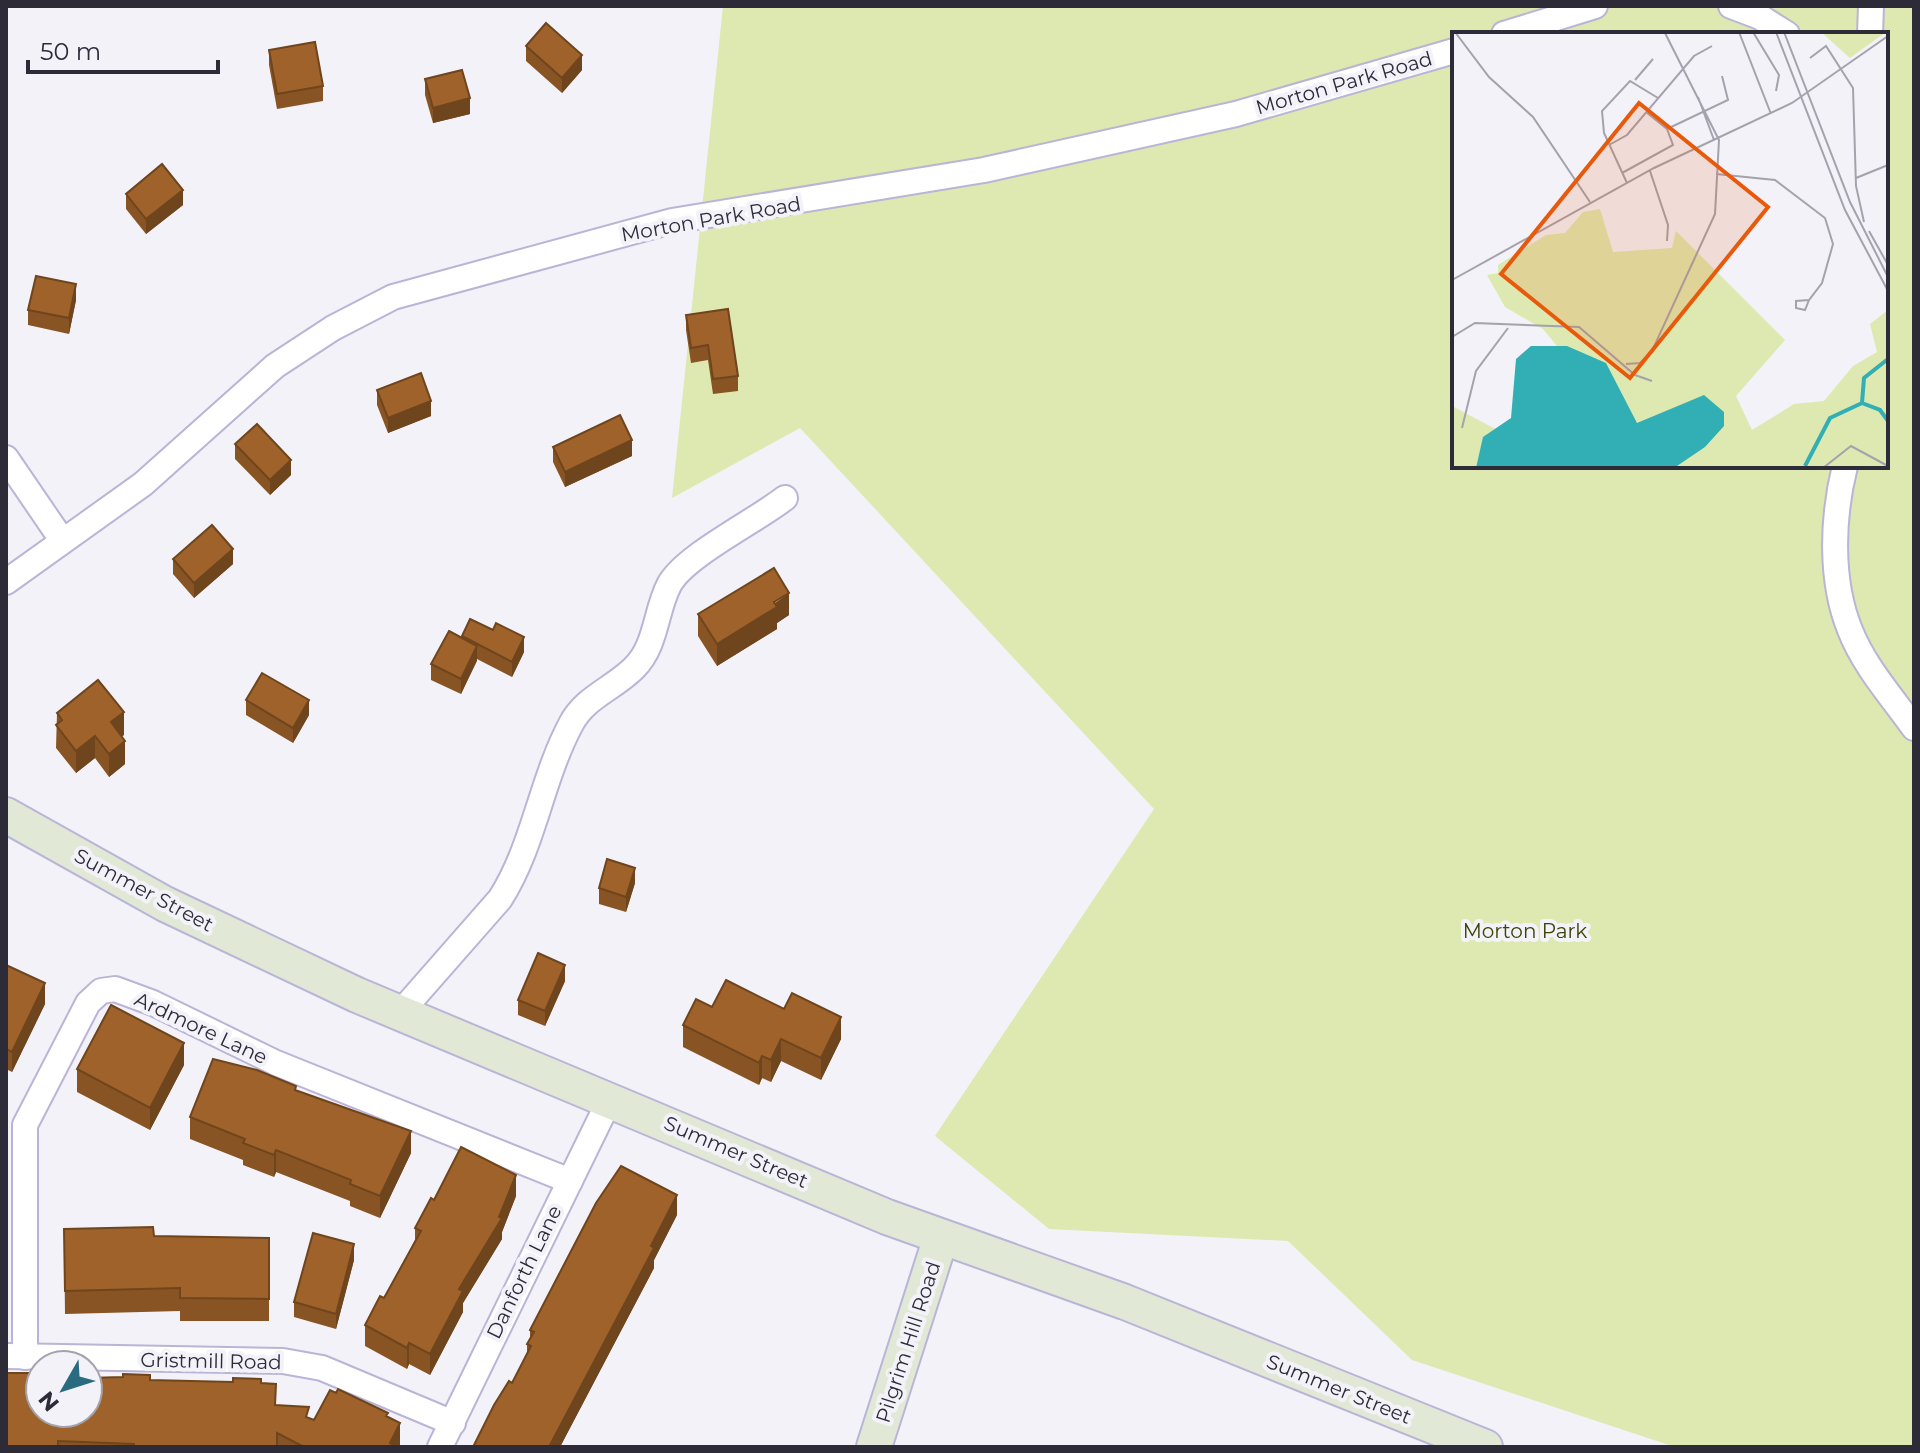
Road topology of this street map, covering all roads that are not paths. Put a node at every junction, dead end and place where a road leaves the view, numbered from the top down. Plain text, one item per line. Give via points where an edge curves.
1 (1595, 6) edge
2 (1731, 6) edge
3 (1871, 6) edge
4 (1510, 32) edge
5 (1784, 32) edge
6 (1870, 32) edge
7 (1452, 52) edge
8 (6, 458) edge
9 (1845, 468) edge
10 (785, 498) dead end
11 (62, 540) junction
12 (6, 582) edge
13 (1914, 728) edge
14 (6, 815) edge
15 (400, 1013) junction
16 (610, 1099) junction
17 (15, 1120) edge
18 (570, 1181) junction
19 (941, 1237) junction
20 (15, 1356) edge
21 (453, 1423) junction
22 (440, 1447) edge
23 (874, 1447) edge
24 (1485, 1447) edge

1 - 4 street
2 - 5 street
3 - 6 street
7 - 11 street, Morton Park Road via 1236,114 984,170 672,221 393,297 275,366 143,484
8 - 11 street
9 - 13 street via 1837,525 1839,595 1851,632
10 - 15 street via 685,565 669,586 651,643 634,668 591,699 572,722 549,772 513,880
11 - 12 street, Morton Park Road
14 - 15 main road, Summer Street via 165,904
15 - 16 main road, Summer Street
16 - 18 street, Danforth Lane
16 - 19 main road, Summer Street
17 - 18 street, Ardmore Lane via 88,1003 101,991 115,989 289,1068
17 - 20 street, Ardmore Lane
18 - 21 street, Danforth Lane
19 - 23 main road, Pilgrim Hill Road
19 - 24 main road, Summer Street via 1125,1302
20 - 21 street, Gristmill Road via 283,1361 322,1368
21 - 22 street, Danforth Lane

